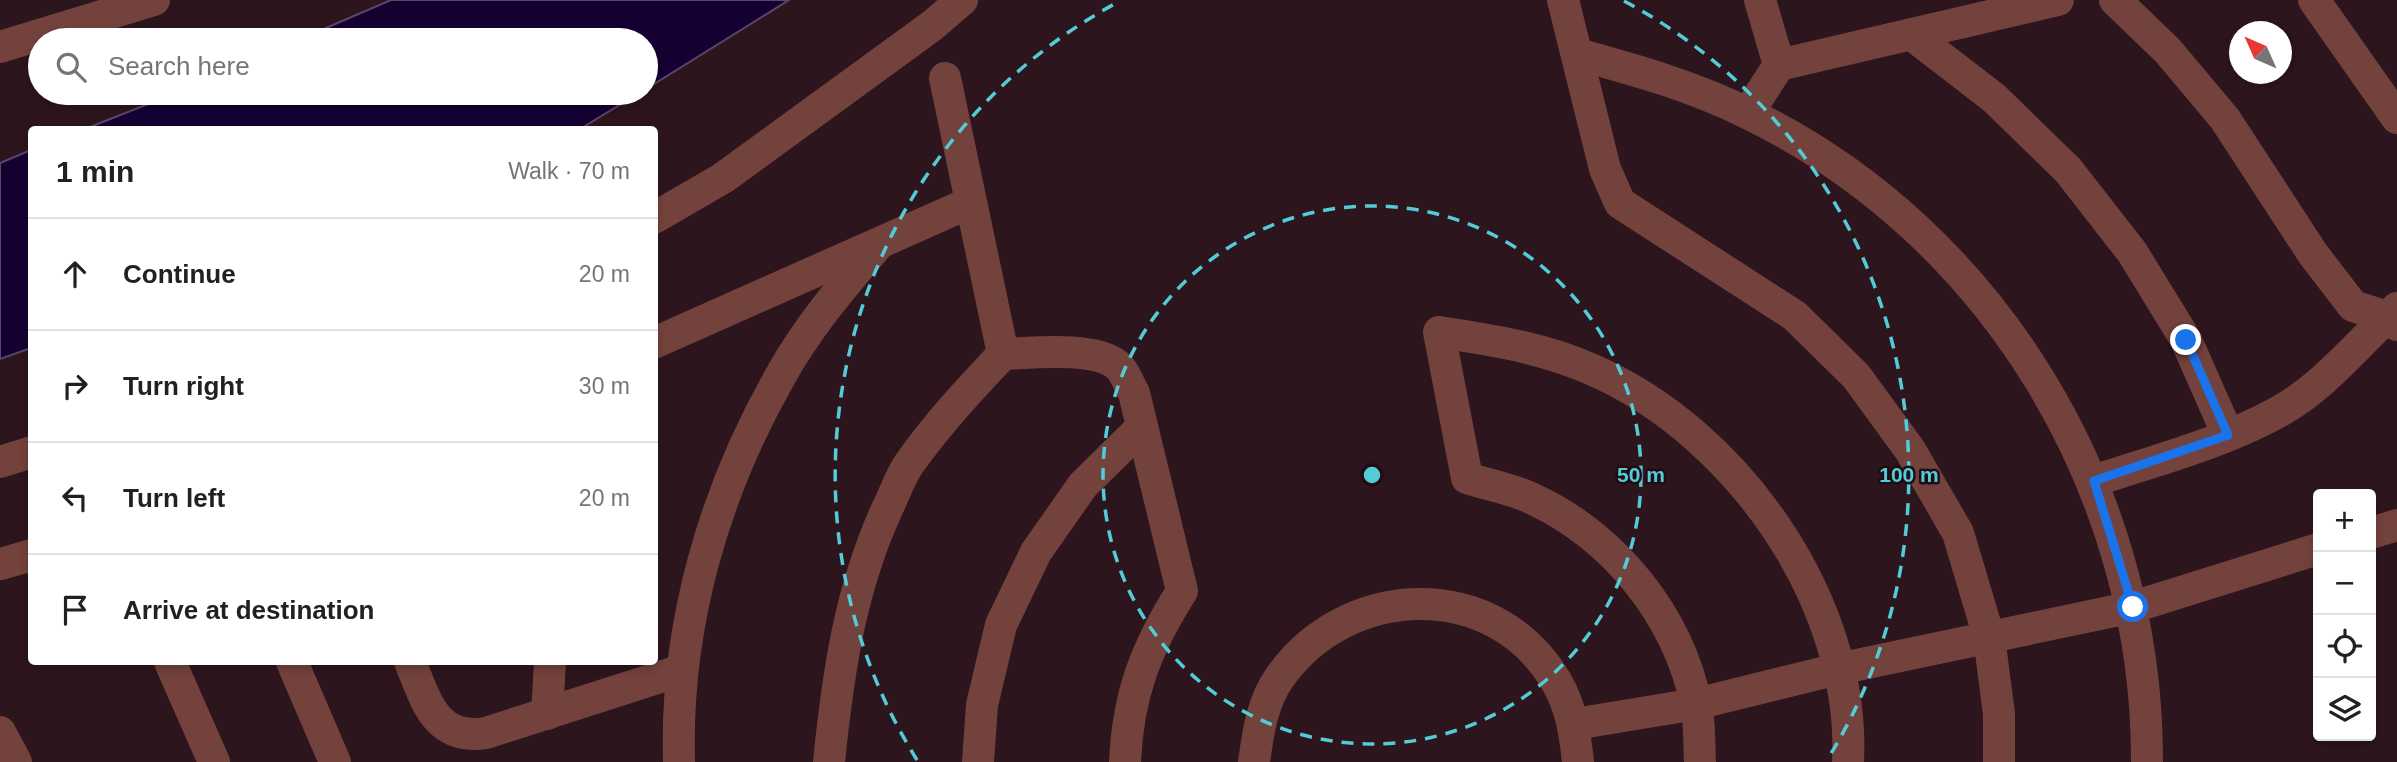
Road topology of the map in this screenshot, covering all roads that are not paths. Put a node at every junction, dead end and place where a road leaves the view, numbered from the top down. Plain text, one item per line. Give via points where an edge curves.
1 (154, 0) edge
2 (962, 0) edge
3 (1563, 0) edge
4 (1760, 0) edge
5 (2058, 0) edge
6 (2115, 0) edge
7 (2314, 0) edge
8 (62, 28) edge
9 (1912, 34) junction
10 (28, 38) edge
11 (0, 47) edge
12 (1577, 54) junction
13 (1779, 65) junction
14 (945, 78) dead end
15 (1748, 113) junction
16 (2397, 118) edge
17 (969, 203) junction
18 (658, 216) edge
19 (876, 247) junction
20 (2394, 317) edge
21 (658, 341) edge
22 (1003, 354) junction
23 (1141, 428) junction
24 (2228, 435) junction
25 (28, 454) edge
26 (0, 462) edge
27 (2094, 481) junction
28 (2397, 525) edge
29 (2376, 531) edge
30 (2313, 551) edge
31 (28, 556) edge
32 (0, 564) edge
33 (2133, 607) junction
34 (1989, 637) junction
35 (171, 665) edge
36 (293, 665) edge
37 (411, 665) edge
38 (551, 665) edge
39 (1838, 669) junction
40 (682, 670) junction
41 (1696, 704) junction
42 (547, 714) junction
43 (1574, 724) junction
44 (0, 732) edge
45 (16, 762) edge
46 (214, 762) edge
47 (335, 762) edge
48 (678, 762) edge
49 (829, 762) edge
50 (978, 762) edge
51 (1125, 762) edge
52 (1254, 762) edge
53 (1578, 762) edge
54 (1700, 762) edge
55 (1848, 762) edge
56 (1999, 762) edge
57 (2147, 762) edge

1 - 8 street
2 - 18 street via 723,178
3 - 12 street
4 - 13 street
5 - 9 street
6 - 20 street via 2168,51 2225,119 2313,254 2353,306
7 - 16 street
9 - 13 street
9 - 24 street via 1994,97 2076,180 2132,252 2186,340
10 - 11 street
12 - 15 street via 1665,79
12 - 34 street via 1605,169 1620,203 1795,316 1856,376 1910,450 1958,533
13 - 15 street
14 - 17 street
15 - 27 street via 1837,165 1918,229 1989,304 2048,389
17 - 19 street
17 - 22 street
19 - 21 street
19 - 40 street via 825,307 745,443 709,541
20 - 24 street via 2281,411
22 - 23 street via 1064,352 1118,365 1134,393
22 - 49 street via 957,402 908,466 875,536 853,601 838,669
23 - 50 street via 1083,485 1036,552 1001,625 982,705
23 - 51 street via 1182,591 1156,633 1137,679
24 - 27 street
25 - 26 street
27 - 33 street
28 - 29 street
30 - 33 street
31 - 32 street
33 - 34 street
33 - 57 street via 2147,707
34 - 39 street
34 - 56 street via 1999,714
35 - 46 street
36 - 47 street
37 - 42 street via 436,719 454,731 468,736 486,733
38 - 42 street
39 - 41 street
39 - 41 street via 1814,593 1775,523 1714,452 1663,409 1594,370 1518,344 1439,332 1467,478 1532,498 1591,533 1639,581 1675,639
39 - 55 street
40 - 42 street
40 - 48 street
41 - 43 street
41 - 54 street
43 - 52 street via 1556,681 1526,644 1487,618 1442,604 1395,604 1349,617 1310,642 1279,678 1259,721
43 - 53 street
44 - 45 street

